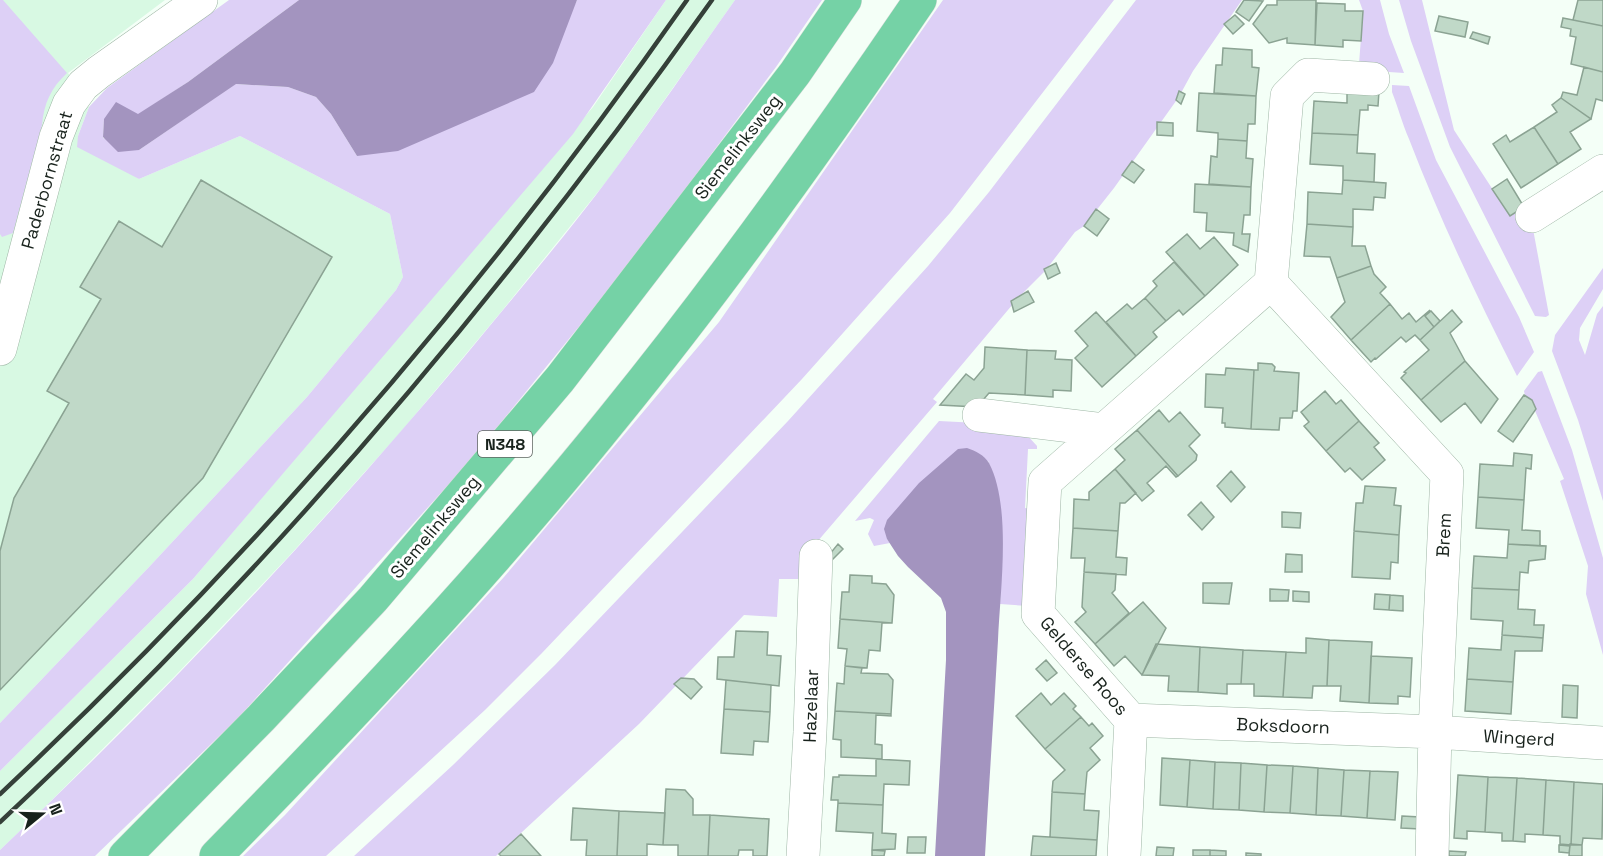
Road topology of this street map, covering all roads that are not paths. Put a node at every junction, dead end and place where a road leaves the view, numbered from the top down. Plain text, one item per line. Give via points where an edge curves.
1 (201, 0) edge
2 (845, 0) edge
3 (920, 0) edge
4 (1373, 79) dead end
5 (1603, 171) edge
6 (1532, 216) dead end
7 (1271, 283) junction
8 (0, 349) edge
9 (979, 415) dead end
10 (1104, 430) junction
11 (816, 556) dead end
12 (1131, 720) junction
13 (1435, 732) junction
14 (1603, 743) edge
15 (125, 856) edge
16 (216, 856) edge
17 (803, 856) edge
18 (1124, 856) edge
19 (1432, 856) edge

1 - 8 street, Paderbornstraat via 99,72 69,104 56,137
2 - 15 main road, Siemelinksweg / N348 via 795,73 560,378 373,599
3 - 16 main road via 845,111 613,418 400,665
4 - 7 street via 1308,75 1287,96
5 - 6 street
7 - 10 street
7 - 13 street, Brem via 1447,474
9 - 10 street
10 - 12 street, Gelderse Roos via 1045,482 1038,614
11 - 17 street, Hazelaar
12 - 13 street, Boksdoorn
12 - 18 street, Gelderse Roos
13 - 14 street, Wingerd
13 - 19 street, Brem

